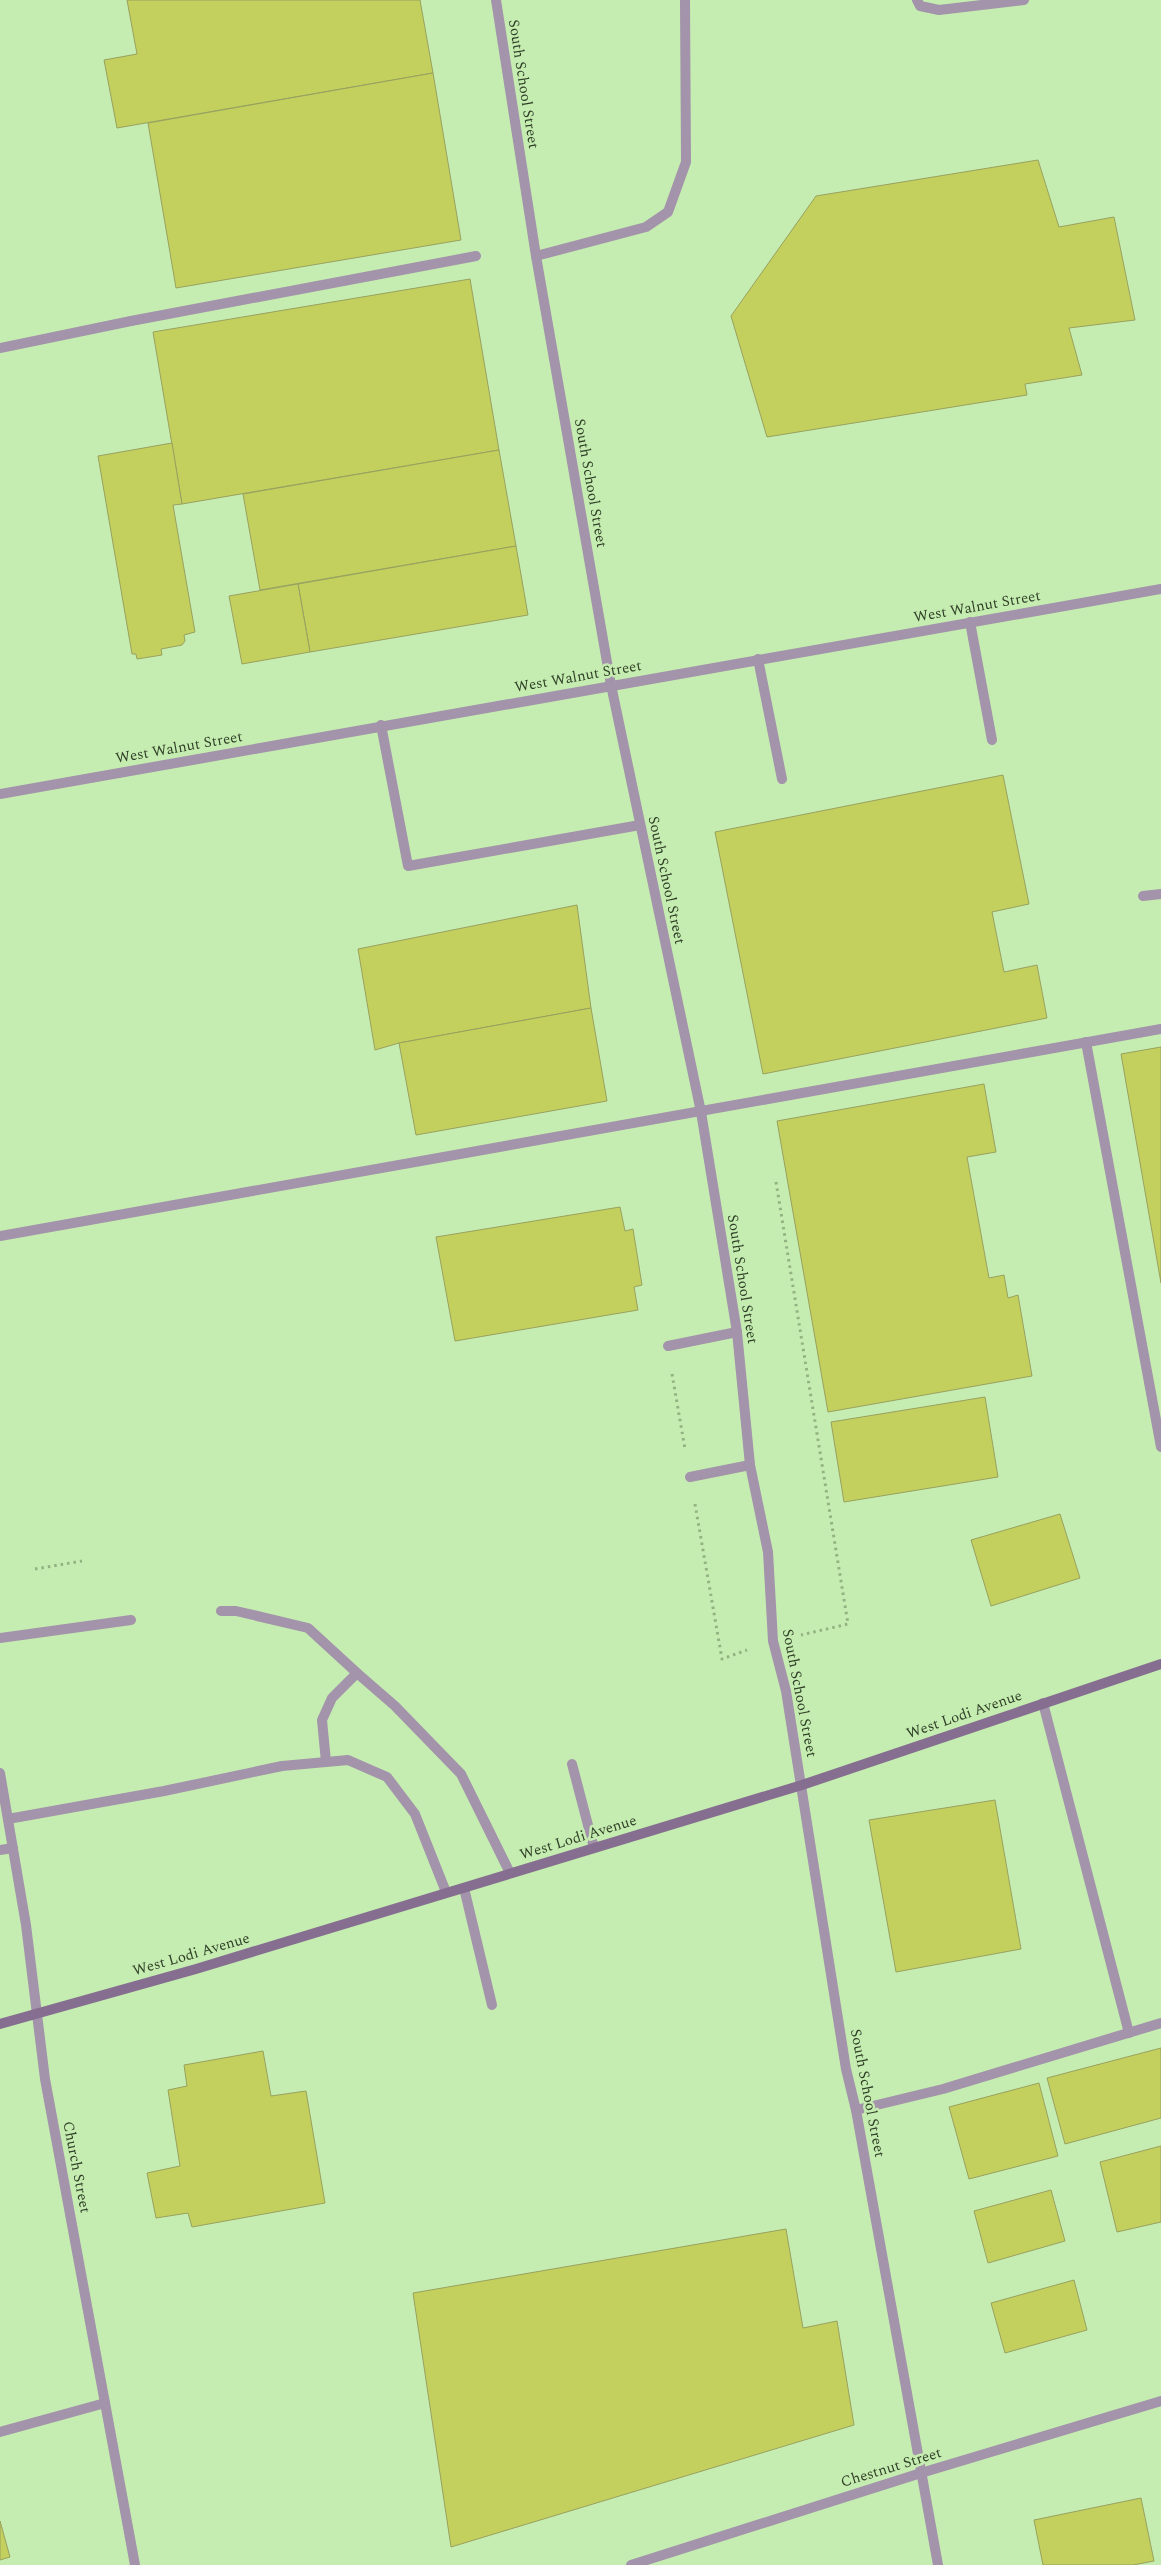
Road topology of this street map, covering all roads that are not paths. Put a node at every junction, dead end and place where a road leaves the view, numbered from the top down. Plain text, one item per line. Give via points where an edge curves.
1 (496, 0) edge
2 (685, 0) edge
3 (916, 0) edge
4 (1024, 0) edge
5 (476, 256) dead end
6 (536, 256) junction
7 (0, 348) edge
8 (1161, 589) edge
9 (970, 622) junction
10 (758, 659) junction
11 (611, 685) junction
12 (381, 725) junction
13 (992, 740) dead end
14 (782, 779) dead end
15 (0, 794) edge
16 (640, 825) junction
17 (1161, 894) edge
18 (1143, 896) dead end
19 (1161, 1029) edge
20 (1086, 1042) junction
21 (701, 1112) junction
22 (0, 1236) edge
23 (737, 1332) junction
24 (668, 1346) road end
25 (1161, 1447) edge
26 (750, 1465) junction
27 (690, 1478) road end
28 (221, 1611) dead end
29 (131, 1620) dead end
30 (0, 1638) edge
31 (1161, 1664) edge
32 (358, 1673) junction
33 (1043, 1703) junction
34 (326, 1762) junction
35 (572, 1764) dead end
36 (0, 1772) edge
37 (802, 1785) junction
38 (8, 1819) junction
39 (13, 1848) junction
40 (594, 1848) junction
41 (0, 1850) edge
42 (510, 1873) junction
43 (464, 1888) junction
44 (446, 1892) junction
45 (492, 2004) dead end
46 (37, 2014) junction
47 (1161, 2023) edge
48 (0, 2024) edge
49 (1129, 2033) junction
50 (856, 2110) junction
51 (1161, 2400) edge
52 (105, 2403) junction
53 (0, 2432) edge
54 (921, 2472) junction
55 (135, 2565) edge
56 (631, 2565) edge
57 (938, 2565) edge

1 - 6 street, South School Street
2 - 6 street via 686,162 668,212 646,227
3 - 4 street via 920,6 939,10
5 - 7 street
6 - 11 street, South School Street
8 - 9 street, West Walnut Street
9 - 10 street, West Walnut Street
9 - 13 street
10 - 11 street, West Walnut Street
10 - 14 street
11 - 12 street, West Walnut Street
11 - 16 street, South School Street
12 - 15 street, West Walnut Street
12 - 16 street via 408,866
16 - 21 street, South School Street
17 - 18 street
19 - 20 street
20 - 21 street
20 - 25 street
21 - 22 street
21 - 23 street, South School Street
23 - 24 street
23 - 26 street, South School Street
26 - 27 street
26 - 37 street, South School Street via 768,1552 773,1641 786,1691
28 - 32 street via 236,1611 308,1628
29 - 30 street
31 - 33 main road, West Lodi Avenue
32 - 34 street via 332,1698 322,1720
32 - 42 street via 461,1774
33 - 37 main road, West Lodi Avenue
33 - 49 street
34 - 38 street via 282,1766
34 - 44 street via 348,1760 387,1777 415,1814
35 - 40 street
36 - 38 street, Church Street
37 - 40 main road, West Lodi Avenue
37 - 50 street, South School Street via 846,2069
38 - 39 street, Church Street
39 - 41 street
39 - 46 street, Church Street
40 - 42 main road, West Lodi Avenue
42 - 43 main road, West Lodi Avenue
43 - 44 main road, West Lodi Avenue
43 - 45 street
44 - 46 main road, West Lodi Avenue
46 - 48 main road, West Lodi Avenue
46 - 52 street, Church Street via 45,2079
47 - 49 street
49 - 50 street via 943,2089
50 - 54 street, South School Street
51 - 54 street, Chestnut Street
52 - 53 street
52 - 55 street, Church Street
54 - 56 street, Chestnut Street
54 - 57 street, South School Street

